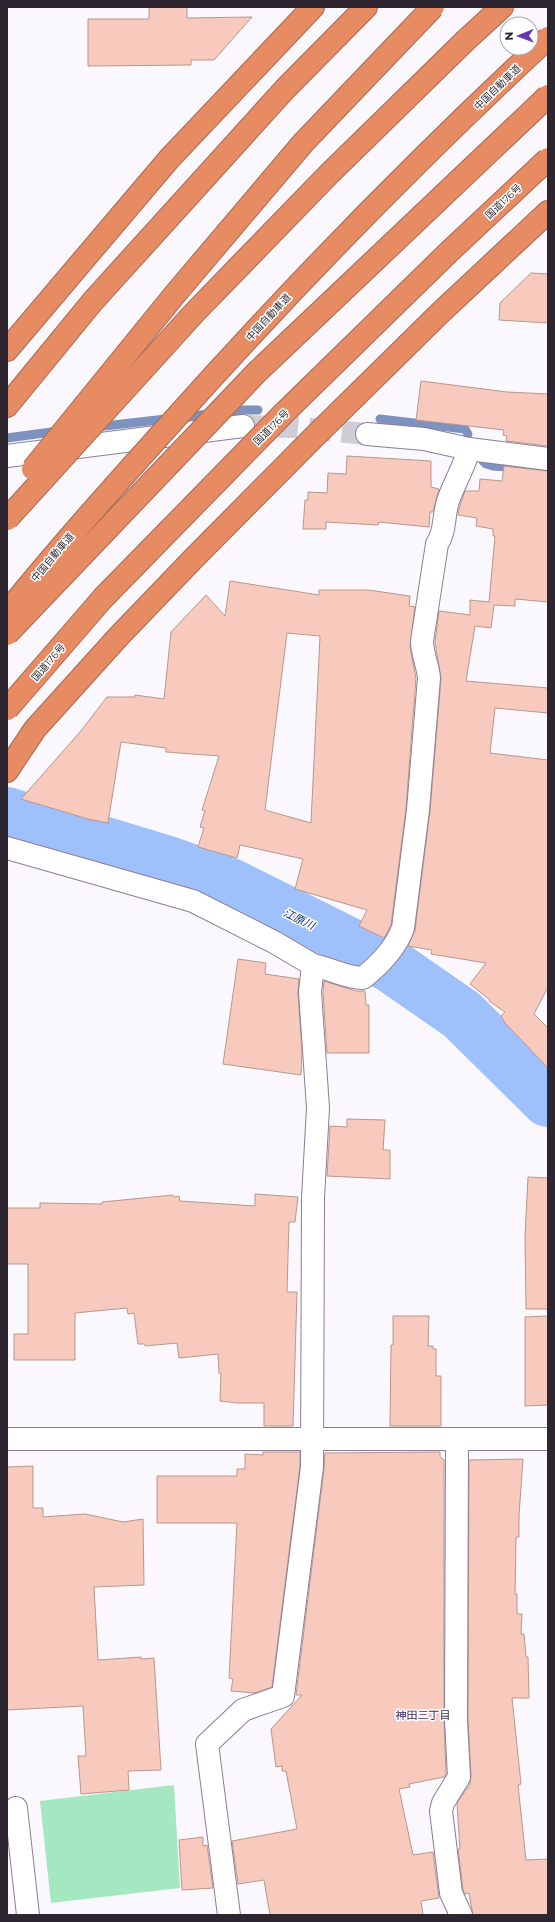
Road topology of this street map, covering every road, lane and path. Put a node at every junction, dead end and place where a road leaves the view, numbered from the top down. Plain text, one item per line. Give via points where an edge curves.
1 (313, 7) edge
2 (366, 7) edge
3 (432, 7) edge
4 (502, 7) edge
5 (548, 38) edge
6 (548, 96) edge
7 (548, 159) edge
8 (548, 212) edge
9 (7, 350) edge
10 (7, 406) edge
11 (242, 426) tunnel mouth
12 (367, 434) tunnel mouth
13 (469, 449) junction
14 (7, 456) edge
15 (548, 458) edge
16 (7, 503) edge
17 (7, 519) edge
18 (7, 612) edge
19 (7, 634) edge
20 (7, 709) edge
21 (7, 771) edge
22 (7, 848) edge
23 (313, 964) junction
24 (311, 1438) junction
25 (7, 1439) edge
26 (457, 1439) junction
27 (548, 1439) edge
28 (16, 1808) dead end
29 (28, 1915) edge
30 (229, 1915) edge
31 (461, 1915) edge

1 - 9 highway via 169,159
2 - 10 highway via 285,89 93,301
3 - 16 highway, bridge via 303,143 176,293
4 - 17 highway, bridge via 329,174 195,312
5 - 18 highway, 中国自動車道, bridge via 356,224 213,375 55,552
6 - 19 highway, bridge via 257,372
7 - 20 highway, 国道176号, bridge via 284,413 103,598
8 - 21 highway via 441,312 312,439 151,603 35,729
11 - 14 street
12 - 13 street via 424,439
13 - 15 street
13 - 23 street via 466,464 447,503 422,641 422,652 429,678 418,810 403,928 399,940 392,949 363,978 355,978
22 - 23 street via 193,901
23 - 24 street via 310,992 318,1108 314,1198
24 - 25 street
24 - 26 street
24 - 30 street via 312,1467 283,1696 243,1710 207,1744
26 - 27 street
26 - 31 street via 456,1720 460,1777 443,1803 441,1811 451,1893
28 - 29 street

